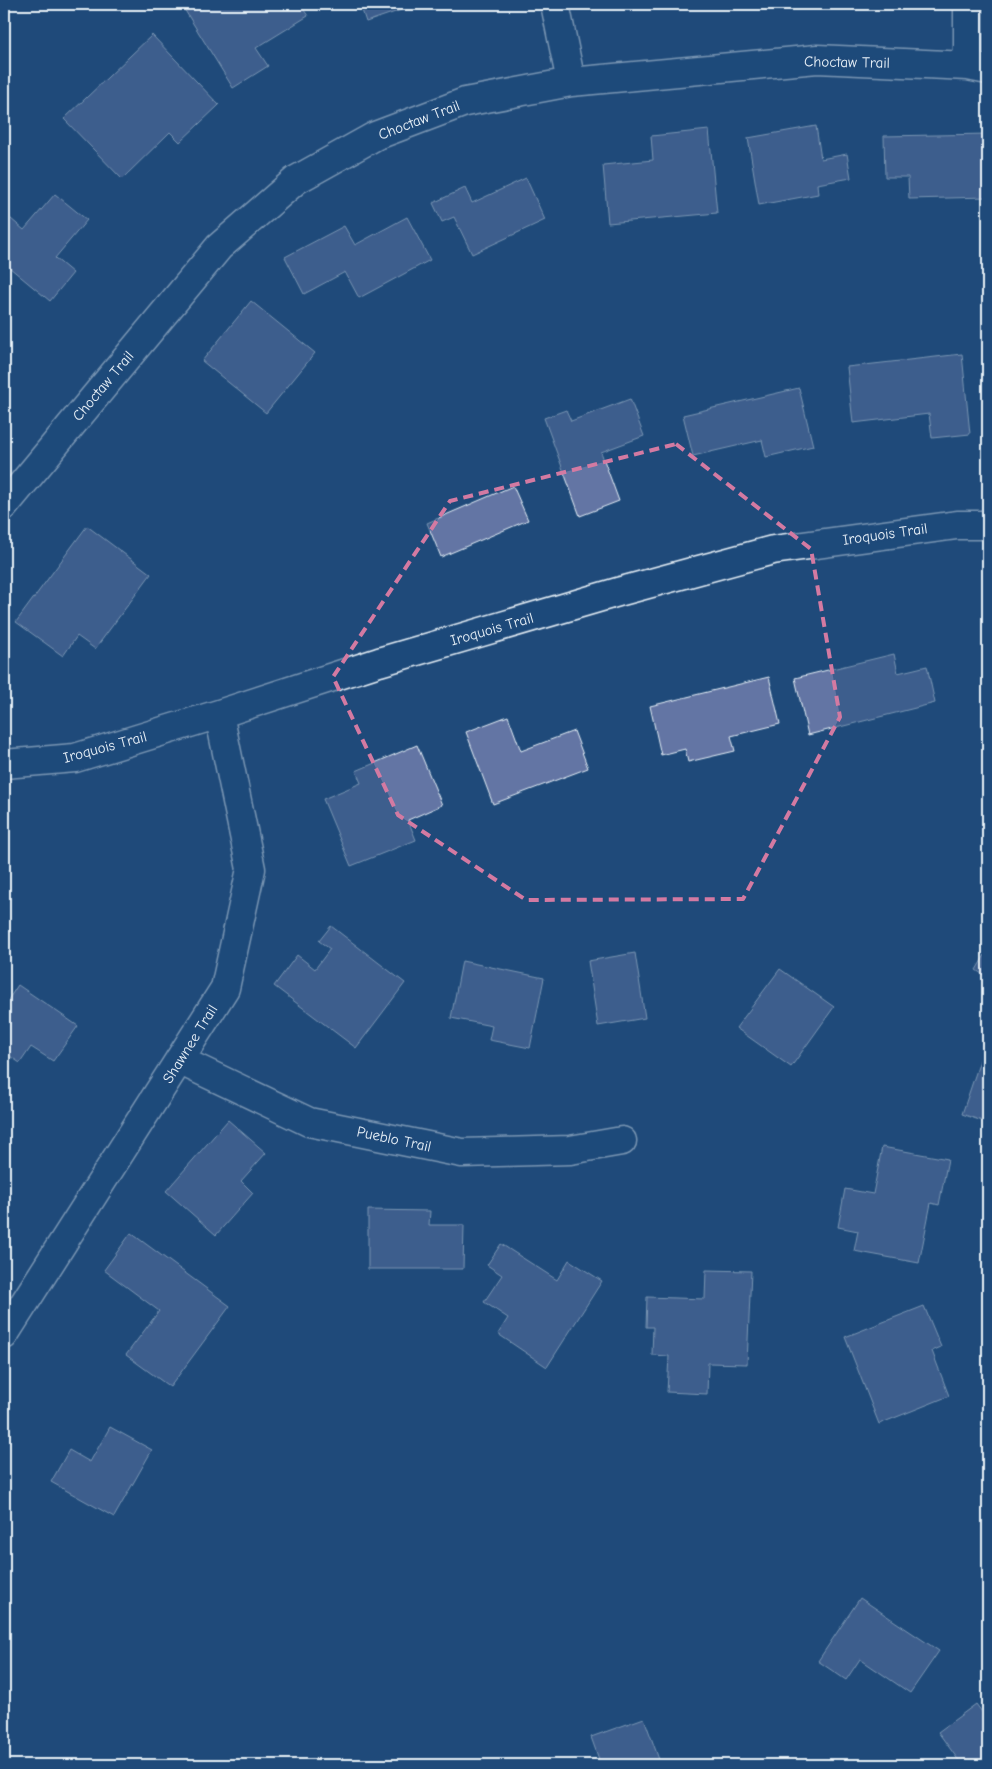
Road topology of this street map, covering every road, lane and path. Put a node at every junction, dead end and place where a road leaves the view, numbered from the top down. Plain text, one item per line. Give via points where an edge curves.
1 (555, 4) edge
2 (968, 4) edge
3 (978, 68) edge
4 (571, 82) junction
5 (4, 506) edge
6 (988, 525) edge
7 (219, 714) junction
8 (4, 764) edge
9 (179, 1060) junction
10 (622, 1141) dead end
11 (4, 1335) edge

1 - 4 street
2 - 3 street
3 - 4 street, Choctaw Trail via 817,58
4 - 5 street, Choctaw Trail via 464,102 375,136 296,180 218,247
6 - 7 street, Iroquois Trail via 957,525 773,550 379,662
7 - 8 street, Iroquois Trail via 75,758
7 - 9 street, Shawnee Trail via 251,869 225,988
9 - 10 street, Pueblo Trail via 309,1122 462,1153 570,1150
9 - 11 street, Shawnee Trail

